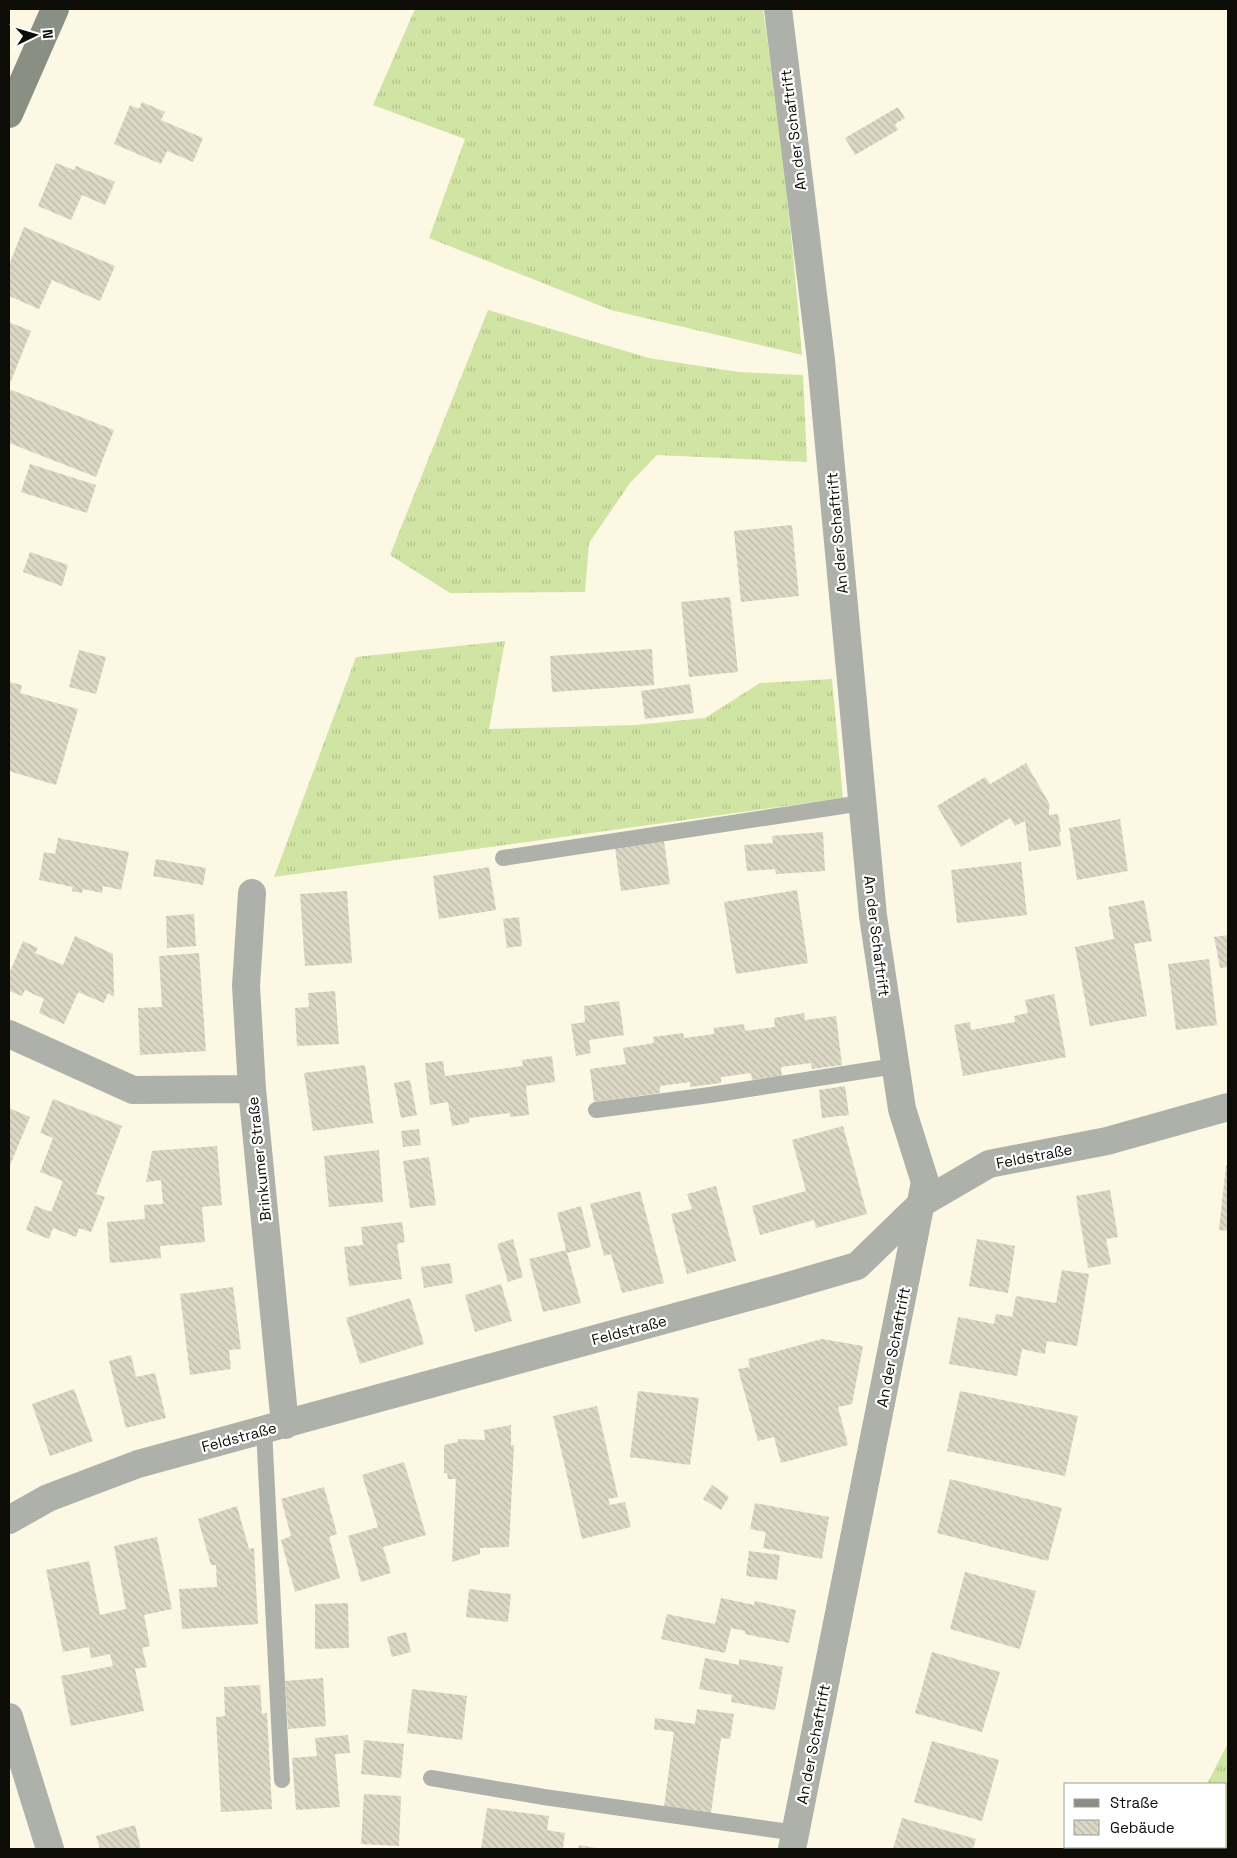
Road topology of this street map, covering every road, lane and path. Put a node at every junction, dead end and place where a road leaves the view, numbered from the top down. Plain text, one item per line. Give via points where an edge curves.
1 (55, 9) edge
2 (778, 9) edge
3 (9, 114) edge
4 (862, 803) junction
5 (503, 858) dead end
6 (252, 893) dead end
7 (9, 1034) edge
8 (895, 1066) junction
9 (252, 1089) junction
10 (1228, 1107) edge
11 (596, 1110) dead end
12 (922, 1203) junction
13 (274, 1427) junction
14 (9, 1520) edge
15 (9, 1717) edge
16 (431, 1778) dead end
17 (282, 1780) dead end
18 (794, 1841) edge
19 (50, 1849) edge

1 - 3 main road
2 - 4 street, An der Schaftrift via 821,360
4 - 5 lane
4 - 8 street, An der Schaftrift via 872,916
6 - 9 street, Brinkumer Straße via 246,986
7 - 9 street via 133,1090
8 - 11 lane
8 - 12 street, An der Schaftrift via 902,1109 925,1182
9 - 13 street, Brinkumer Straße
10 - 12 street, Feldstraße via 1107,1142 989,1164
12 - 13 street, Feldstraße via 857,1266
12 - 18 street, An der Schaftrift
13 - 14 street, Feldstraße via 138,1464 48,1498
13 - 17 lane
15 - 19 street
16 - 18 lane

